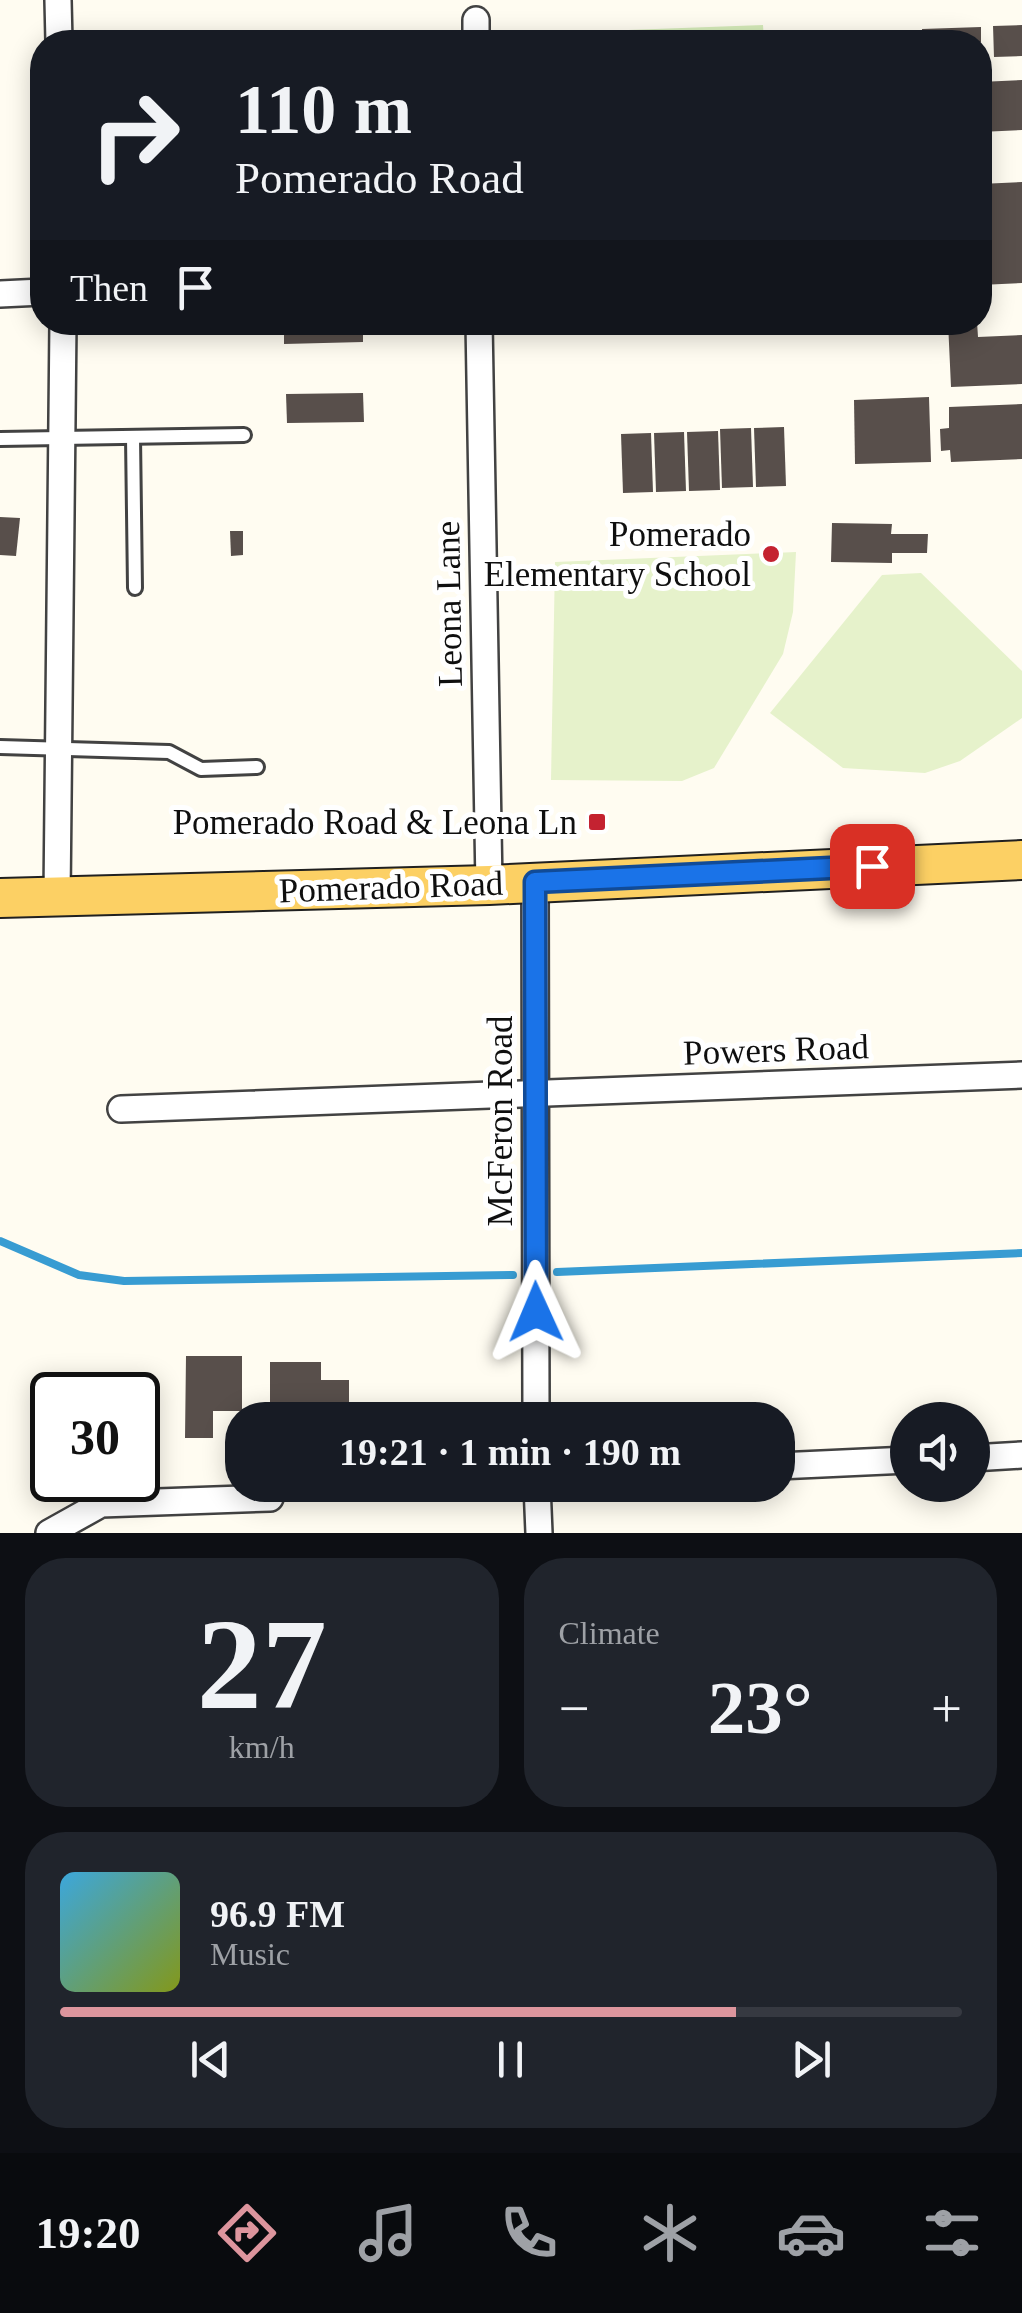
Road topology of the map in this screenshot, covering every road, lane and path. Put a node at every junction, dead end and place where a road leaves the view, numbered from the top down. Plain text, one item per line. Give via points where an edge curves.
1 (58, 0) edge
2 (58, 30) edge
3 (30, 293) edge
4 (0, 294) edge
5 (63, 335) edge
6 (479, 335) edge
7 (244, 435) dead end
8 (132, 437) junction
9 (61, 438) junction
10 (0, 439) edge
11 (135, 588) dead end
12 (0, 747) edge
13 (58, 751) junction
14 (257, 767) dead end
15 (1022, 860) edge
16 (535, 882) junction
17 (489, 884) junction
18 (57, 897) junction
19 (0, 898) edge
20 (1022, 1075) edge
21 (534, 1095) junction
22 (121, 1109) dead end
23 (536, 1402) edge
24 (1022, 1455) edge
25 (990, 1457) edge
26 (890, 1461) edge
27 (795, 1465) edge
28 (225, 1500) edge
29 (538, 1502) edge
30 (49, 1533) edge
31 (539, 1533) edge

1 - 2 street
3 - 4 street
5 - 9 street
6 - 17 street, Leona Lane
7 - 8 lane
8 - 9 lane
8 - 11 lane
9 - 10 lane
9 - 13 street
12 - 13 lane
13 - 14 lane via 170,752 201,769
13 - 18 street
15 - 16 main road, Pomerado Road
16 - 17 main road, Pomerado Road
16 - 21 street, McFeron Road
17 - 18 main road, Pomerado Road
18 - 19 main road, Pomerado Road
20 - 21 street, Powers Road
21 - 22 street, Powers Road
21 - 23 street, McFeron Road
24 - 25 street
26 - 27 street
28 - 30 street via 101,1504
29 - 31 street

